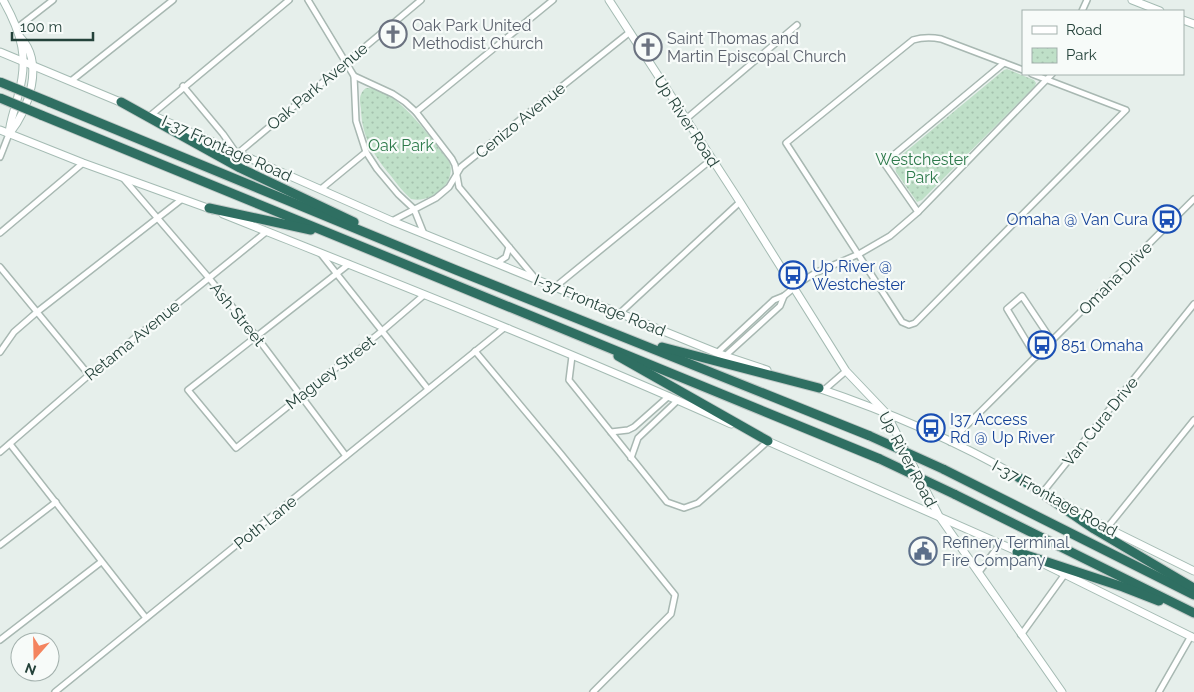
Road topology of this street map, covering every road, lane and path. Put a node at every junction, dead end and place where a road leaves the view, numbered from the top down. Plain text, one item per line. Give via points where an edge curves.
1 (3, 0) edge
2 (53, 0) edge
3 (174, 0) edge
4 (289, 0) edge
5 (308, 0) edge
6 (421, 0) edge
7 (553, 0) edge
8 (620, 0) edge
9 (1132, 0) edge
10 (611, 3) edge
11 (1157, 10) edge
12 (798, 26) dead end
13 (17, 28) junction
14 (630, 32) junction
15 (20, 41) junction
16 (0, 52) edge
17 (9, 56) junction
18 (24, 62) junction
19 (344, 63) junction
20 (1004, 63) junction
21 (32, 65) junction
22 (1022, 70) edge
23 (1034, 75) edge
24 (1051, 75) edge
25 (354, 76) junction
26 (1047, 80) junction
27 (71, 81) junction
28 (0, 82) edge
29 (183, 86) junction
30 (0, 98) edge
31 (121, 102) junction
32 (416, 112) junction
33 (151, 114) junction
34 (686, 119) junction
35 (0, 130) edge
36 (9, 134) junction
37 (223, 134) junction
38 (216, 144) junction
39 (366, 152) junction
40 (237, 154) junction
41 (0, 157) edge
42 (712, 159) junction
43 (83, 163) junction
44 (457, 175) junction
45 (123, 178) junction
46 (321, 188) junction
47 (182, 199) junction
48 (1194, 199) edge
49 (740, 202) junction
50 (208, 208) junction
51 (414, 209) junction
52 (918, 212) junction
53 (158, 218) junction
54 (392, 221) junction
55 (266, 232) junction
56 (0, 234) edge
57 (424, 234) junction
58 (335, 235) junction
59 (510, 247) junction
60 (404, 249) junction
61 (320, 254) junction
62 (859, 254) junction
63 (497, 263) junction
64 (349, 264) junction
65 (0, 266) edge
66 (336, 273) junction
67 (209, 278) junction
68 (536, 279) junction
69 (555, 287) junction
70 (793, 288) junction
71 (424, 295) junction
72 (784, 296) junction
73 (1194, 304) edge
74 (36, 312) junction
75 (620, 314) junction
76 (504, 328) junction
77 (382, 331) junction
78 (256, 336) junction
79 (627, 338) junction
80 (1052, 341) junction
81 (604, 346) junction
82 (475, 351) junction
83 (0, 352) edge
84 (717, 352) junction
85 (572, 356) junction
86 (725, 356) junction
87 (1036, 357) junction
88 (846, 371) junction
89 (89, 375) junction
90 (428, 389) junction
91 (821, 389) junction
92 (301, 396) junction
93 (669, 396) junction
94 (678, 400) junction
95 (886, 413) junction
96 (1194, 420) edge
97 (641, 423) junction
98 (647, 429) junction
99 (610, 432) junction
100 (768, 441) junction
101 (950, 442) junction
102 (10, 444) junction
103 (0, 452) edge
104 (346, 456) junction
105 (631, 458) junction
106 (1018, 477) junction
107 (1043, 492) junction
108 (56, 502) junction
109 (939, 516) junction
110 (1107, 528) junction
111 (1000, 544) junction
112 (0, 545) edge
113 (1017, 552) junction
114 (101, 562) junction
115 (1194, 571) edge
116 (979, 572) junction
117 (1065, 574) junction
118 (1194, 589) edge
119 (1194, 595) edge
120 (1194, 614) edge
121 (146, 618) junction
122 (1021, 635) junction
123 (1192, 637) edge
124 (0, 640) edge
125 (54, 692) edge
126 (593, 692) edge
127 (1062, 692) edge
128 (1159, 692) edge

1 - 13 main road
2 - 13 street
3 - 27 street
4 - 29 street
5 - 19 street
6 - 19 street, Oak Park Avenue
7 - 32 street
8 - 10 main road
9 - 11 main road
10 - 14 main road, Up River Road
12 - 34 street
13 - 15 main road
14 - 34 main road, Up River Road
14 - 44 street, Cenizo Avenue via 461,167
15 - 17 main road via 16,52
15 - 18 main road
15 - 21 main road via 26,43
16 - 17 main road, I-37 Frontage Road
17 - 18 main road, I-37 Frontage Road
18 - 21 main road, I-37 Frontage Road
18 - 36 main road
19 - 25 street
19 - 40 street, Oak Park Avenue
20 - 22 street
20 - 52 street via 884,163
20 - 62 street via 942,39 913,40 786,143
21 - 27 main road, I-37 Frontage Road
21 - 36 main road via 31,88 17,124
23 - 26 street
24 - 26 street
25 - 32 street via 392,94
25 - 39 street via 356,121
26 - 52 street
26 - 62 street via 1126,110 915,323 908,325 902,322
27 - 31 main road, I-37 Frontage Road
28 - 60 highway, bridge
29 - 33 street
29 - 37 street
30 - 58 highway, bridge
31 - 33 main road, I-37 Frontage Road
31 - 60 highway via 240,168 384,236
32 - 44 street via 452,158
33 - 38 main road, I-37 Frontage Road
34 - 42 main road, Up River Road
35 - 36 main road
36 - 41 street
36 - 43 main road
37 - 38 street
37 - 40 street
38 - 40 main road, I-37 Frontage Road
39 - 46 street
39 - 51 street via 377,169
40 - 46 main road, I-37 Frontage Road
42 - 49 main road, Up River Road
42 - 69 street
43 - 45 main road
43 - 56 street
44 - 51 street, Cenizo Avenue via 436,198
44 - 59 street via 459,187
45 - 47 main road
45 - 53 street, Ash Street
46 - 54 main road, I-37 Frontage Road
47 - 50 main road
47 - 53 street
48 - 80 street, Omaha Drive
49 - 70 main road, Up River Road
49 - 75 street
50 - 55 main road
50 - 58 highway
51 - 54 street, Cenizo Avenue
51 - 57 street
52 - 62 street via 890,236
53 - 67 street, Ash Street
53 - 74 street
54 - 57 main road, I-37 Frontage Road
55 - 61 main road
55 - 67 street, Retama Avenue
57 - 63 main road, I-37 Frontage Road
58 - 81 highway
59 - 63 street via 506,257
59 - 68 street
60 - 79 highway
61 - 64 main road
61 - 66 street
62 - 70 street via 815,273
63 - 68 main road, I-37 Frontage Road
64 - 66 street
64 - 71 main road
65 - 74 street
66 - 77 street
66 - 78 street
67 - 78 street, Ash Street
67 - 89 street, Retama Avenue
68 - 69 main road, I-37 Frontage Road
69 - 75 main road, I-37 Frontage Road
70 - 72 street
70 - 88 main road, Up River Road
71 - 76 main road
71 - 77 street, Maguey Street
72 - 84 street via 774,300
72 - 86 street via 780,306
73 - 107 street, Van Cura Drive
74 - 83 street via 14,332
74 - 89 street
75 - 84 main road, I-37 Frontage Road
76 - 82 street, Poth Lane
76 - 85 main road
77 - 90 street
77 - 92 street, Maguey Street
78 - 92 street, Ash Street
78 - 92 street, Maguey Street via 188,390 236,448
79 - 91 highway
79 - 119 highway, bridge via 870,436 943,469
80 - 87 street, Omaha Drive
80 - 87 street via 1022,296 1007,308
81 - 100 highway
81 - 120 highway, bridge via 880,460
82 - 90 street, Poth Lane
82 - 126 street via 675,596 671,614
84 - 86 main road, I-37 Frontage Road
85 - 93 main road
85 - 99 street via 569,380
86 - 91 main road, I-37 Frontage Road
87 - 101 street, Omaha Drive
88 - 91 street
88 - 95 main road, Up River Road
89 - 102 street, Retama Avenue
90 - 104 street, Poth Lane
91 - 95 main road, I-37 Frontage Road
92 - 104 street, Ash Street
93 - 94 main road
93 - 97 street
94 - 98 street
94 - 100 main road
95 - 101 main road, I-37 Frontage Road
95 - 109 main road, Up River Road
96 - 110 street
97 - 98 street
97 - 99 street via 628,430
98 - 105 street via 636,441
99 - 105 street
100 - 105 street via 698,503 684,508 668,502
100 - 109 main road
101 - 106 main road, I-37 Frontage Road
102 - 103 street, Retama Avenue
102 - 108 street
104 - 121 street, Poth Lane
106 - 107 main road, I-37 Frontage Road
106 - 118 highway via 1094,529
107 - 110 main road, I-37 Frontage Road
108 - 112 street
108 - 114 street
109 - 111 main road
109 - 116 main road, Up River Road
110 - 115 main road, I-37 Frontage Road
111 - 113 main road
111 - 116 street
113 - 117 main road
113 - 120 highway
114 - 121 street
114 - 124 street
116 - 122 main road, Up River Road
117 - 122 street
117 - 123 main road
121 - 125 street, Poth Lane
122 - 127 main road, Up River Road
123 - 128 street

